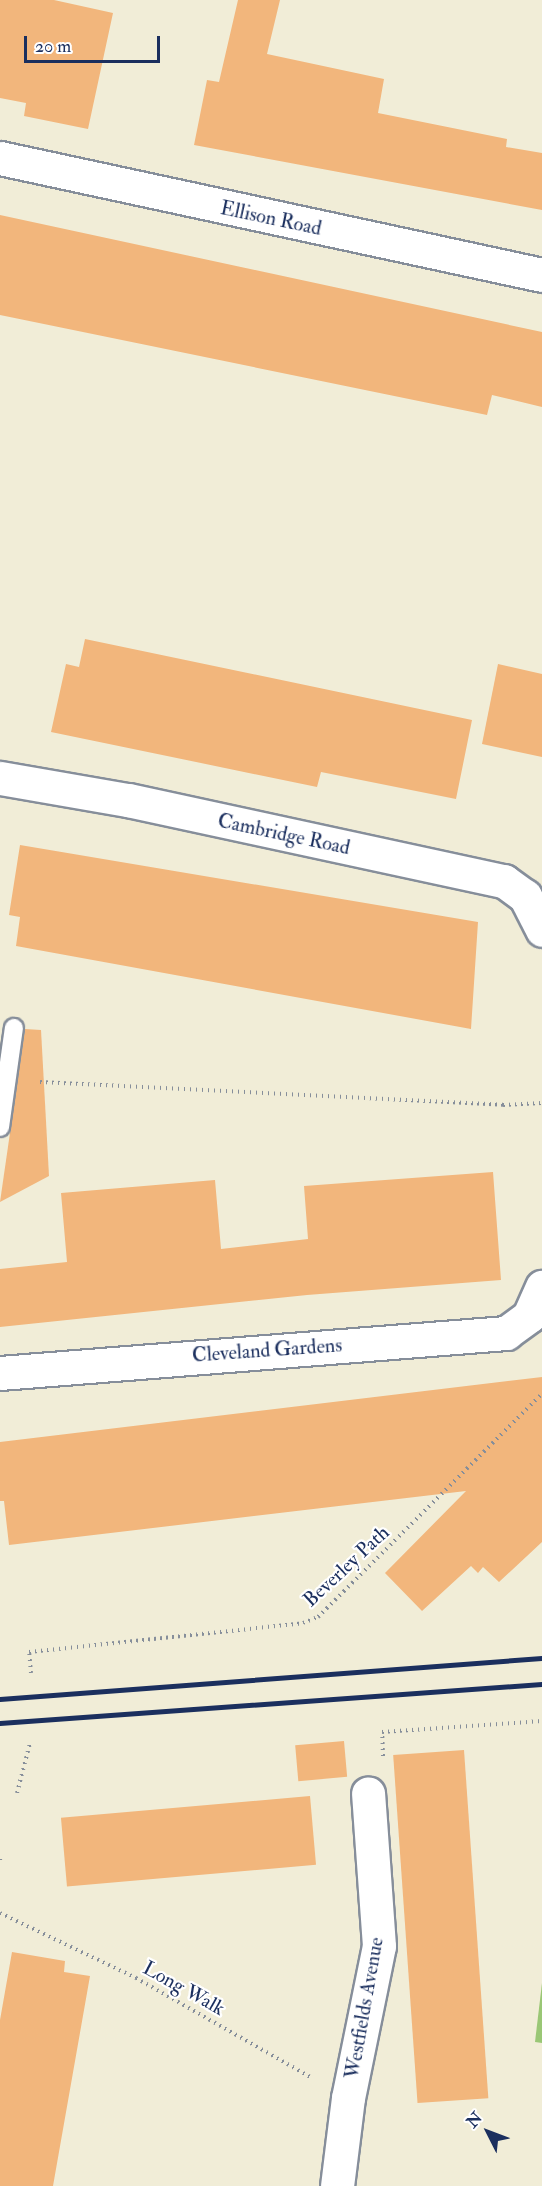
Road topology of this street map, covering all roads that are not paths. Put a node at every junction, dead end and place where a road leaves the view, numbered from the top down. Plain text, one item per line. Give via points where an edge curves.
1 (0, 158) edge
2 (542, 275) edge
3 (0, 778) edge
4 (542, 930) edge
5 (14, 1028) dead end
6 (0, 1127) edge
7 (536, 1301) edge
8 (0, 1373) edge
9 (368, 1793) road end
10 (337, 2186) edge

1 - 2 street, Ellison Road
3 - 4 street, Cambridge Road via 128,800 504,881 525,896
5 - 6 lane
7 - 8 street, Cleveland Gardens via 506,1333
9 - 10 street, Westfields Avenue via 379,1946 348,2098

